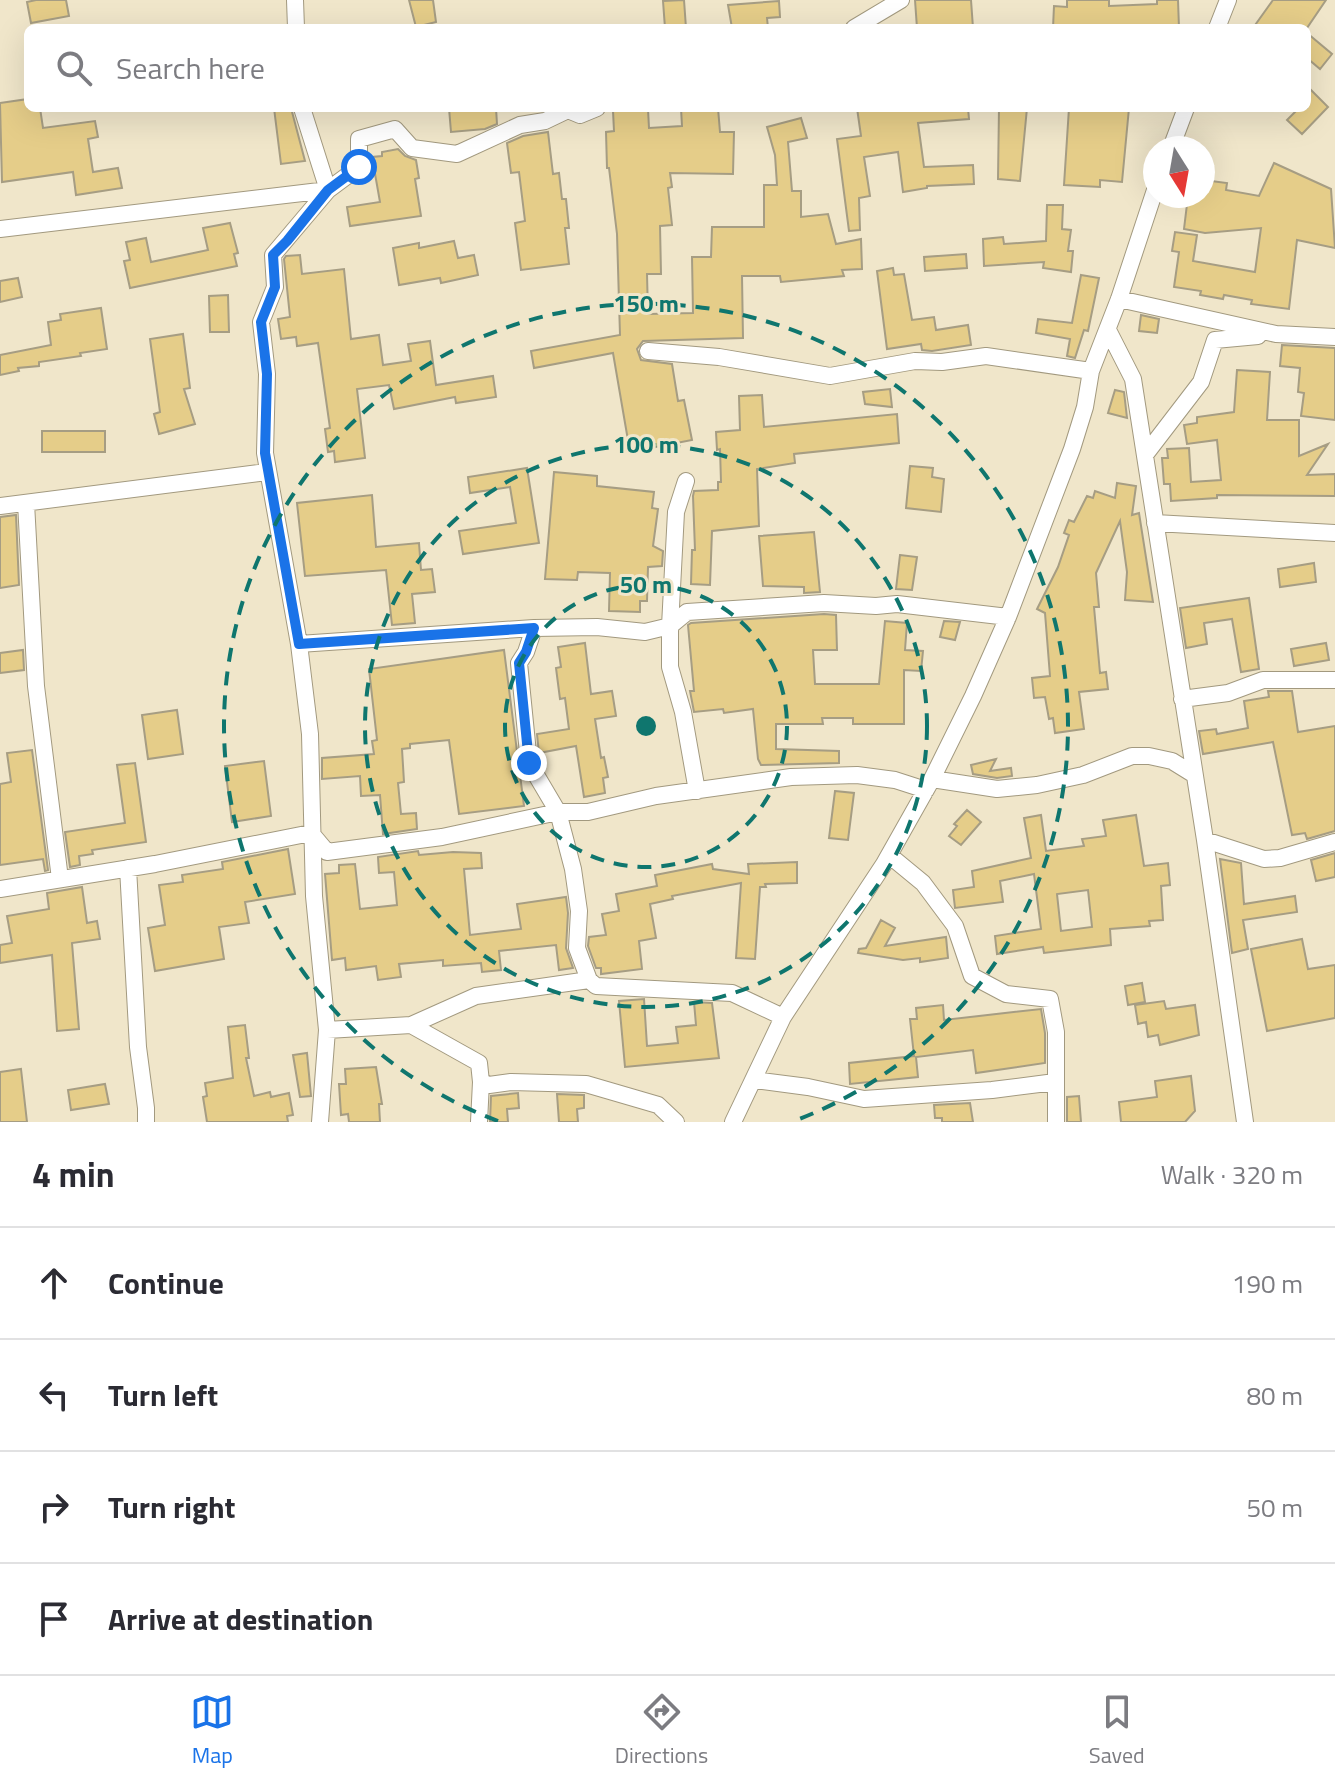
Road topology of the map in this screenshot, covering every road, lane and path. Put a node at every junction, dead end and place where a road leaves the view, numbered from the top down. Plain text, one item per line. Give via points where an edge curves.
1 (295, 0) edge
2 (901, 0) edge
3 (1228, 0) edge
4 (296, 24) edge
5 (861, 24) edge
6 (1219, 24) edge
7 (303, 112) edge
8 (564, 112) edge
9 (1184, 112) edge
10 (1176, 136) edge
11 (328, 190) junction
12 (1149, 208) edge
13 (0, 229) edge
14 (1119, 299) junction
15 (1108, 330) junction
16 (1276, 334) junction
17 (1335, 337) edge
18 (648, 351) dead end
19 (1091, 371) junction
20 (1145, 455) junction
21 (267, 472) junction
22 (686, 481) dead end
23 (26, 503) junction
24 (0, 506) edge
25 (1155, 523) junction
26 (1335, 533) edge
27 (1008, 617) junction
28 (670, 626) junction
29 (534, 628) junction
30 (299, 644) junction
31 (1335, 680) edge
32 (1182, 699) junction
33 (1193, 774) junction
34 (929, 784) junction
35 (697, 791) junction
36 (558, 812) junction
37 (311, 833) junction
38 (1205, 840) junction
39 (1335, 842) edge
40 (889, 855) junction
41 (128, 868) junction
42 (60, 879) junction
43 (0, 889) edge
44 (589, 980) junction
45 (783, 1017) junction
46 (411, 1025) junction
47 (327, 1030) junction
48 (754, 1080) junction
49 (481, 1082) junction
50 (1055, 1082) junction
51 (146, 1122) edge
52 (320, 1122) edge
53 (479, 1122) edge
54 (676, 1122) edge
55 (733, 1122) edge
56 (1056, 1122) edge
57 (1245, 1122) edge

1 - 4 street
2 - 5 street
3 - 6 street
7 - 11 street
8 - 11 street via 457,154 412,148 395,129 359,139 359,167
9 - 10 street
11 - 13 street
11 - 21 street via 273,255 275,287 261,322
12 - 14 street
14 - 15 street
14 - 16 street
15 - 19 street
15 - 20 street via 1133,379
16 - 17 street
16 - 20 street via 1215,340 1201,382
18 - 19 street via 830,376 866,367 986,356
19 - 27 street via 1072,449
20 - 25 street
21 - 23 street
21 - 30 street
22 - 28 street via 676,512
23 - 24 street
23 - 42 street via 36,686
25 - 26 street
25 - 32 street
27 - 28 street via 897,604 824,603 687,612
27 - 34 street
28 - 29 street via 633,633 597,627
28 - 35 street via 670,667
29 - 30 street
29 - 36 street via 519,663 529,763
30 - 37 street via 310,734
31 - 32 street via 1263,680 1228,693
32 - 33 street
33 - 34 street via 1172,761 1132,756 1037,785 997,789
33 - 38 street
34 - 35 street via 857,775 791,777
34 - 40 street
35 - 36 street via 588,812
36 - 37 street via 442,837 327,852
36 - 44 street via 579,911 577,948
37 - 41 street
37 - 47 street
38 - 39 street via 1264,859
38 - 57 street
40 - 45 street
40 - 50 street via 923,883 955,926 972,976 1006,994 1050,999 1056,1032
41 - 42 street
41 - 51 street
42 - 43 street
44 - 45 street via 596,986 732,993
44 - 46 street via 476,996
45 - 48 street
46 - 47 street
46 - 49 street via 479,1063
47 - 52 street
48 - 50 street via 864,1099
48 - 55 street
49 - 53 street
49 - 54 street via 586,1084 658,1105
50 - 56 street

